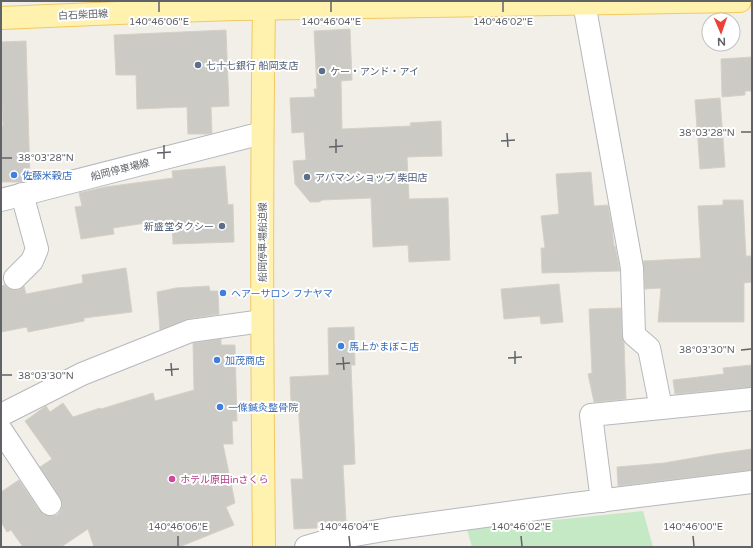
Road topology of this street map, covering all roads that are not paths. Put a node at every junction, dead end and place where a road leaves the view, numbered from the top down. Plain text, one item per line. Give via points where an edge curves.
1 (740, 1) edge
2 (626, 2) edge
3 (584, 3) junction
4 (264, 5) edge
5 (142, 6) edge
6 (1, 18) edge
7 (262, 133) junction
8 (22, 194) junction
9 (1, 200) edge
10 (16, 278) dead end
11 (262, 321) junction
12 (752, 399) edge
13 (661, 408) junction
14 (1, 415) edge
15 (1, 430) edge
16 (752, 482) edge
17 (602, 502) junction
18 (50, 504) dead end
19 (264, 547) edge
20 (306, 547) edge

1 - 2 main road, 白石柴田線
2 - 3 main road, 白石柴田線
3 - 4 main road, 白石柴田線
3 - 13 street via 632,268 634,335 649,348
4 - 5 main road, 白石柴田線
4 - 7 main road, 船岡停車場船迫線
5 - 6 main road, 白石柴田線
7 - 8 street, 船岡停車場線
7 - 11 main road, 船岡停車場船迫線
8 - 9 street, 船岡停車場線
8 - 10 street via 37,249 32,261
11 - 14 street via 190,331 82,374
11 - 19 main road, 船岡停車場船迫線
12 - 13 street
13 - 17 street via 591,415
15 - 18 street
16 - 17 street
17 - 20 street via 390,529 337,538

